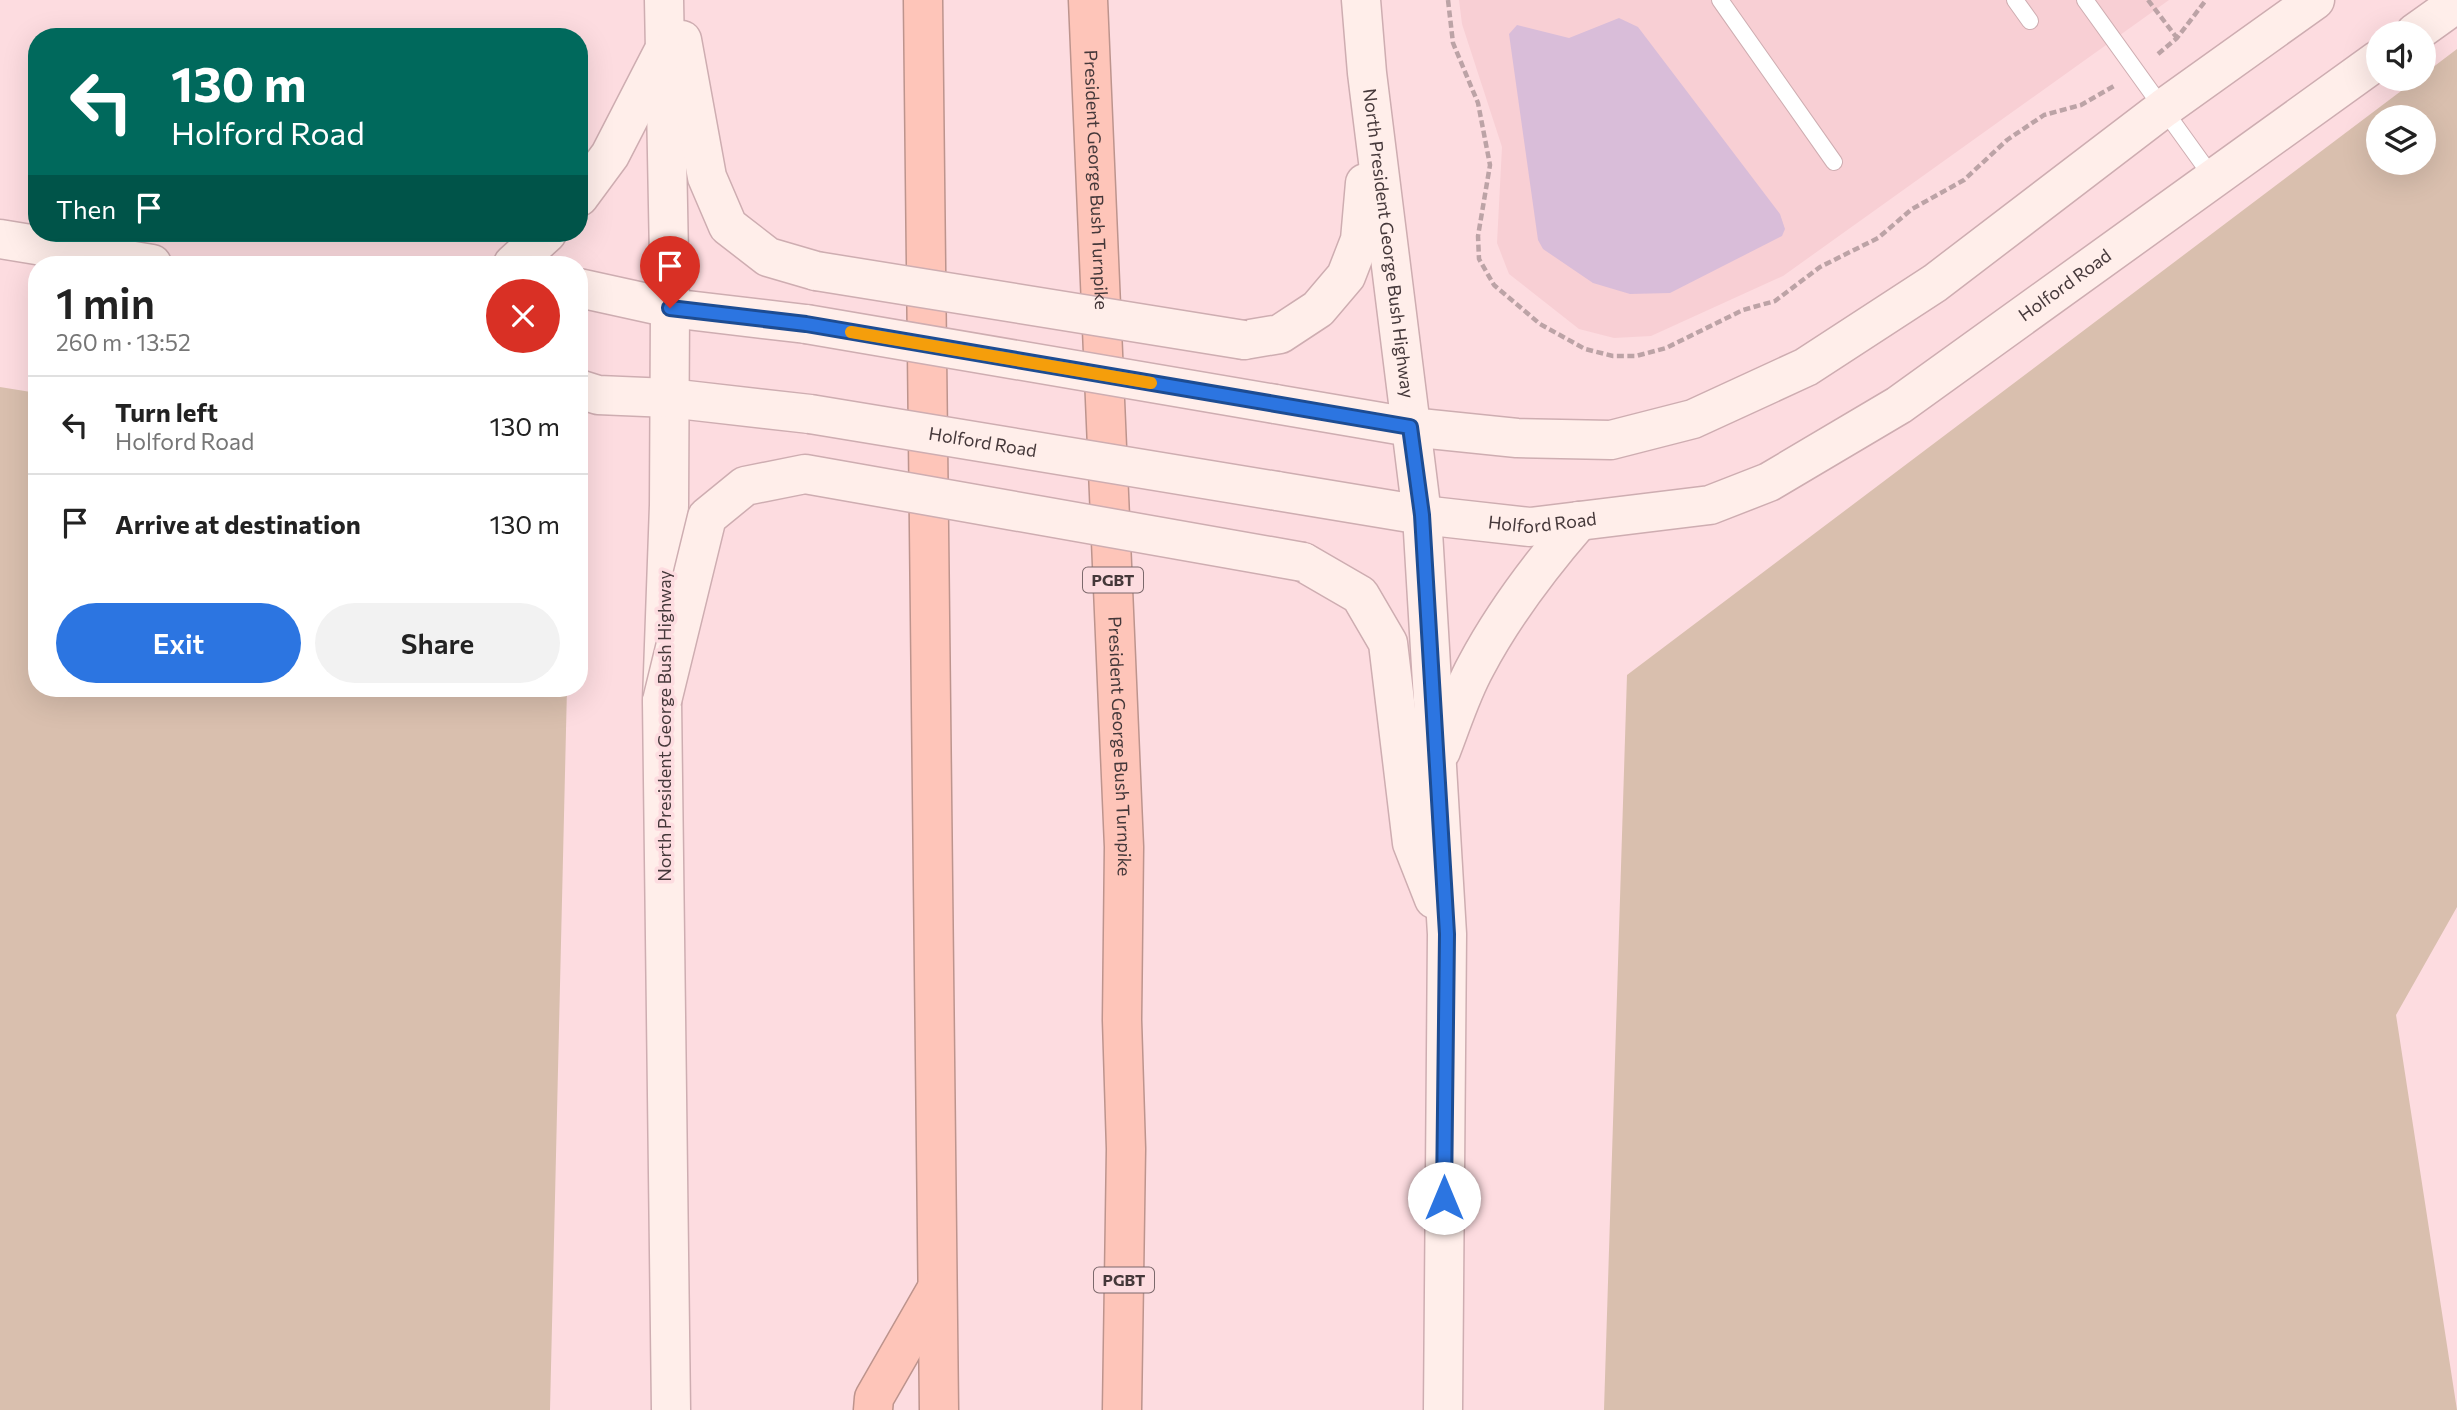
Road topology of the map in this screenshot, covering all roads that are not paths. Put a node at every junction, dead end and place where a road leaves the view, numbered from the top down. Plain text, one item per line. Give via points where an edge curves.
1 (664, 0) edge
2 (674, 0) edge
3 (923, 0) edge
4 (1360, 0) edge
5 (1720, 0) edge
6 (2015, 0) edge
7 (2085, 0) edge
8 (2315, 0) edge
9 (2457, 3) edge
10 (1088, 4) edge
11 (2029, 21) dead end
12 (2432, 21) edge
13 (665, 49) junction
14 (2366, 69) edge
15 (1372, 107) junction
16 (2164, 108) junction
17 (1835, 162) dead end
18 (2213, 178) junction
19 (588, 185) edge
20 (0, 239) edge
21 (537, 242) edge
22 (103, 256) edge
23 (522, 256) edge
24 (588, 290) edge
25 (670, 308) junction
26 (588, 392) edge
27 (669, 398) junction
28 (1410, 427) junction
29 (1422, 515) junction
30 (1579, 521) junction
31 (662, 701) junction
32 (1437, 760) junction
33 (1447, 934) junction
34 (1126, 1149) junction
35 (937, 1288) junction
36 (671, 1410) edge
37 (873, 1410) edge
38 (939, 1410) edge
39 (1122, 1410) edge
40 (1149, 1410) edge
41 (1443, 1410) edge

1 - 13 main road, North President George Bush Highway
2 - 15 main road, bridge via 707,177 728,226 768,257 816,271 1244,341 1280,334 1318,309 1346,276 1360,240
3 - 35 highway
4 - 15 main road, North President George Bush Highway
5 - 17 lane
6 - 11 lane
7 - 16 lane
8 - 16 main road
9 - 12 main road
10 - 34 highway, President George Bush Turnpike / PGBT via 1124,847
13 - 19 main road via 610,155
13 - 25 main road, North President George Bush Highway
14 - 18 main road, Holford Road
15 - 28 main road, North President George Bush Highway
16 - 18 lane
16 - 28 main road via 1935,283 1807,367 1693,419 1611,440 1517,438
18 - 30 main road, Holford Road via 1899,405 1769,482 1710,505
20 - 22 main road
21 - 23 main road
24 - 25 main road
25 - 27 main road, North President George Bush Highway
25 - 28 main road, bridge via 806,324
26 - 27 main road, Holford Road
27 - 29 main road, Holford Road, bridge via 810,414
27 - 31 main road, North President George Bush Highway
28 - 29 main road, North President George Bush Highway
29 - 30 main road, Holford Road via 1530,527
29 - 32 main road, North President George Bush Highway
30 - 32 main road via 1510,607 1474,669
31 - 33 main road, bridge via 707,517 745,486 805,474 1303,562 1360,595 1388,643 1412,843
31 - 36 main road, North President George Bush Highway
32 - 33 main road, North President George Bush Highway
33 - 41 main road, North President George Bush Highway
34 - 39 highway, President George Bush Turnpike / PGBT
34 - 40 highway
35 - 37 highway via 874,1398
35 - 38 highway

